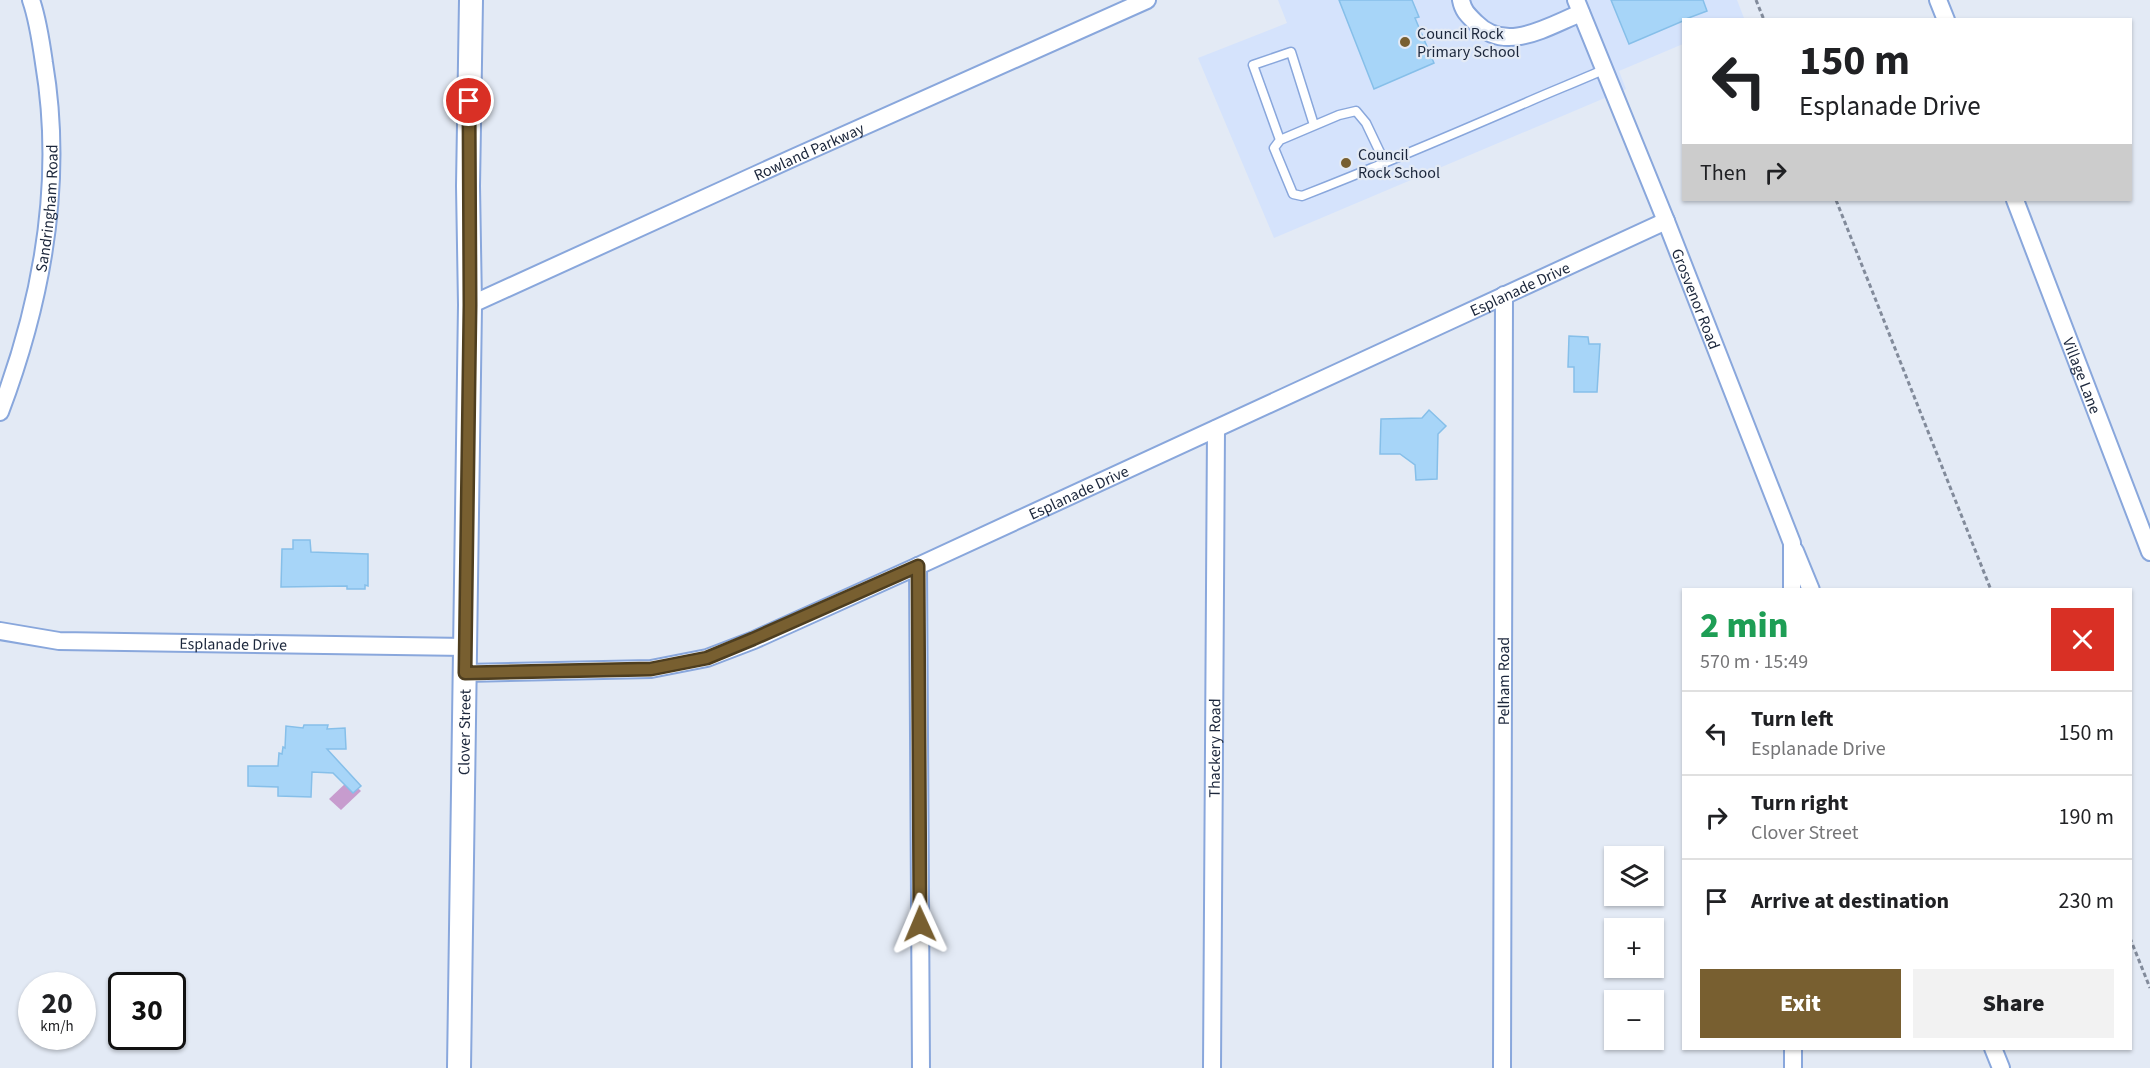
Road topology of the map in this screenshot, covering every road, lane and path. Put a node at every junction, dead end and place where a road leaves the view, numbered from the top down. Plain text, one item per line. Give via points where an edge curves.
1 (31, 0) edge
2 (471, 0) edge
3 (1147, 0) edge
4 (1461, 0) edge
5 (1756, 0) edge
6 (1938, 0) edge
7 (1579, 6) edge
8 (1763, 18) edge
9 (1945, 18) edge
10 (1605, 69) junction
11 (1314, 125) junction
12 (1280, 140) junction
13 (1385, 163) junction
14 (1836, 201) edge
15 (2015, 201) edge
16 (1666, 221) junction
17 (1504, 295) junction
18 (470, 305) junction
19 (0, 412) edge
20 (1216, 429) junction
21 (1792, 543) junction
22 (2150, 552) edge
23 (918, 566) junction
24 (1792, 588) edge
25 (1810, 588) edge
26 (1990, 588) edge
27 (0, 631) edge
28 (466, 647) junction
29 (465, 673) junction
30 (2132, 943) edge
31 (2150, 988) edge
32 (1793, 1050) edge
33 (1994, 1050) edge
34 (459, 1068) edge
35 (921, 1068) edge
36 (1212, 1068) edge
37 (1502, 1068) edge
38 (1793, 1068) edge
39 (2001, 1068) edge

1 - 19 street, Sandringham Road via 42,45 50,111 48,226 31,316
2 - 18 main road, Clover Street
3 - 18 street, Rowland Parkway
4 - 7 street, Grosvenor Road via 1463,10 1485,33 1511,39 1538,31
5 - 8 path
6 - 9 street
7 - 10 street, Grosvenor Road
10 - 13 lane
10 - 16 street, Grosvenor Road
11 - 12 lane
11 - 12 lane via 1291,52 1253,65
11 - 13 lane via 1356,111
12 - 13 lane via 1274,148 1293,194 1302,196
14 - 26 path
15 - 22 street, Village Lane
16 - 17 street, Esplanade Drive
16 - 21 street, Grosvenor Road
17 - 20 street, Esplanade Drive
17 - 37 street, Pelham Road
18 - 28 main road, Clover Street
20 - 23 street, Esplanade Drive
20 - 36 street, Thackery Road
21 - 24 street, Grosvenor Road
21 - 25 street
23 - 29 street, Esplanade Drive via 707,658 651,669
23 - 35 street
27 - 28 street, Esplanade Drive via 59,640
28 - 29 main road, Clover Street
29 - 34 main road, Clover Street
30 - 31 path
32 - 38 street
33 - 39 street

